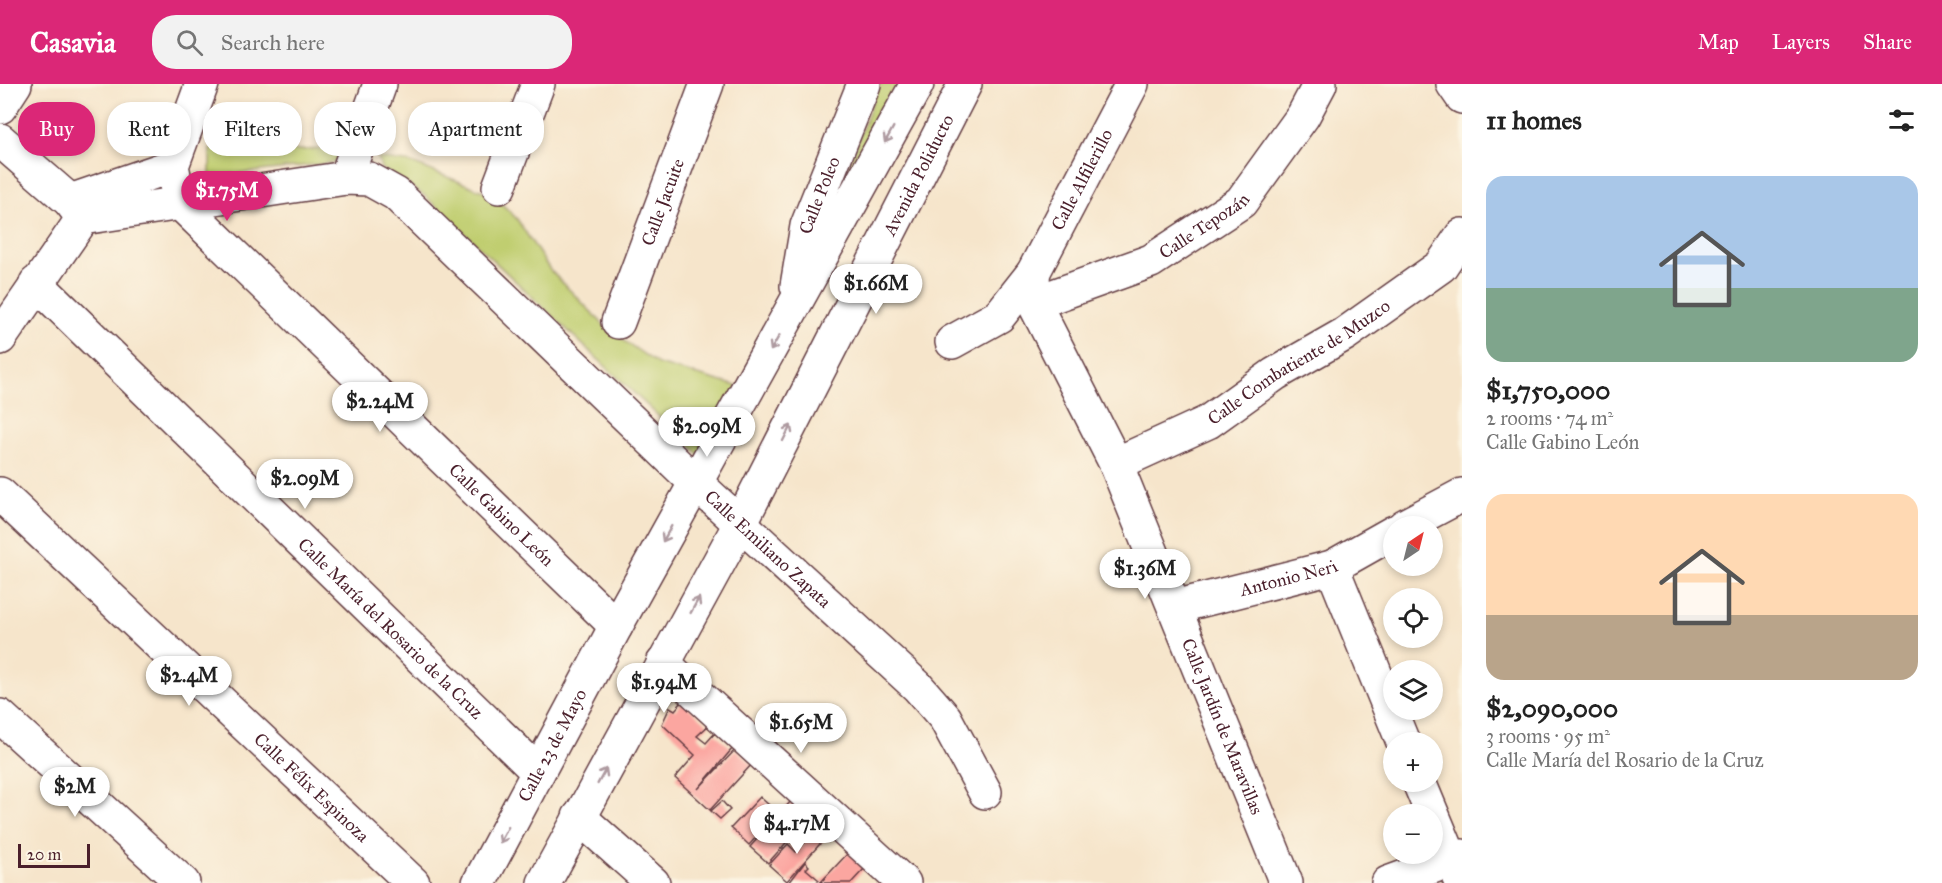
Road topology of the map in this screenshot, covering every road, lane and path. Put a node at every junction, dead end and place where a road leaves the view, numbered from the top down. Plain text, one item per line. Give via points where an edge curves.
1 (15, 84) edge
2 (202, 84) edge
3 (380, 84) edge
4 (538, 84) edge
5 (707, 84) edge
6 (864, 84) edge
7 (917, 84) edge
8 (965, 84) edge
9 (1132, 84) edge
10 (1320, 84) edge
11 (1453, 84) edge
12 (1462, 97) edge
13 (0, 107) edge
14 (0, 140) edge
15 (172, 166) junction
16 (358, 178) junction
17 (499, 187) dead end
18 (180, 203) junction
19 (77, 210) junction
20 (1462, 235) edge
21 (36, 284) junction
22 (1033, 288) junction
23 (793, 312) junction
24 (618, 322) dead end
25 (2, 333) edge
26 (952, 342) dead end
27 (1116, 464) junction
28 (696, 483) junction
29 (0, 494) edge
30 (1459, 505) edge
31 (1430, 516) edge
32 (741, 522) junction
33 (1383, 538) edge
34 (1332, 567) junction
35 (1175, 607) junction
36 (616, 626) junction
37 (663, 663) junction
38 (0, 716) edge
39 (1399, 732) edge
40 (538, 772) junction
41 (985, 792) dead end
42 (1424, 792) edge
43 (579, 817) junction
44 (1458, 866) edge
45 (183, 883) edge
46 (413, 883) edge
47 (478, 883) edge
48 (544, 883) edge
49 (653, 883) edge
50 (904, 883) edge
51 (1286, 883) edge
52 (1388, 883) edge

1 - 13 street
2 - 15 street
3 - 16 street
4 - 17 street
5 - 24 street, Calle Jacuite
6 - 23 street, Calle Poleo via 807,226
7 -> 23 street
32 -> 8 street, Avenida Poliducto
9 - 22 street, Calle Alfilerillo
10 - 22 street, Calle Tepozán via 1303,116 1241,202 1150,261
11 - 12 street
14 - 19 street
15 - 18 street
15 - 19 street
16 - 18 street
16 - 28 street, Calle Emiliano Zapata via 396,194
18 - 19 street
18 - 36 street, Calle Gabino León
19 - 21 street
20 - 27 street, Calle Combatiente de Muzco via 1442,266 1345,334 1275,374 1208,422
21 - 25 street
21 - 40 street, Calle María del Rosario de la Cruz
22 - 26 street via 999,316
22 - 27 street, Calle Jardín de Maravillas
23 -> 28 street
27 - 35 street, Calle Jardín de Maravillas
28 - 32 street, Calle Emiliano Zapata
28 -> 36 street, Calle 23 de Mayo
29 - 46 street, Calle Félix Espinoza
30 - 31 street
37 -> 32 street
32 - 41 street, Calle Emiliano Zapata via 917,686 945,718
33 - 34 street, Antonio Neri
34 - 35 street, Antonio Neri
34 - 39 street
35 - 51 street, Calle Jardín de Maravillas
36 - 40 street, Calle 23 de Mayo
43 -> 37 street
37 - 50 street
38 - 45 street
40 -> 47 street, Calle 23 de Mayo
42 - 44 street
43 - 48 street
43 - 49 street
44 - 52 street

